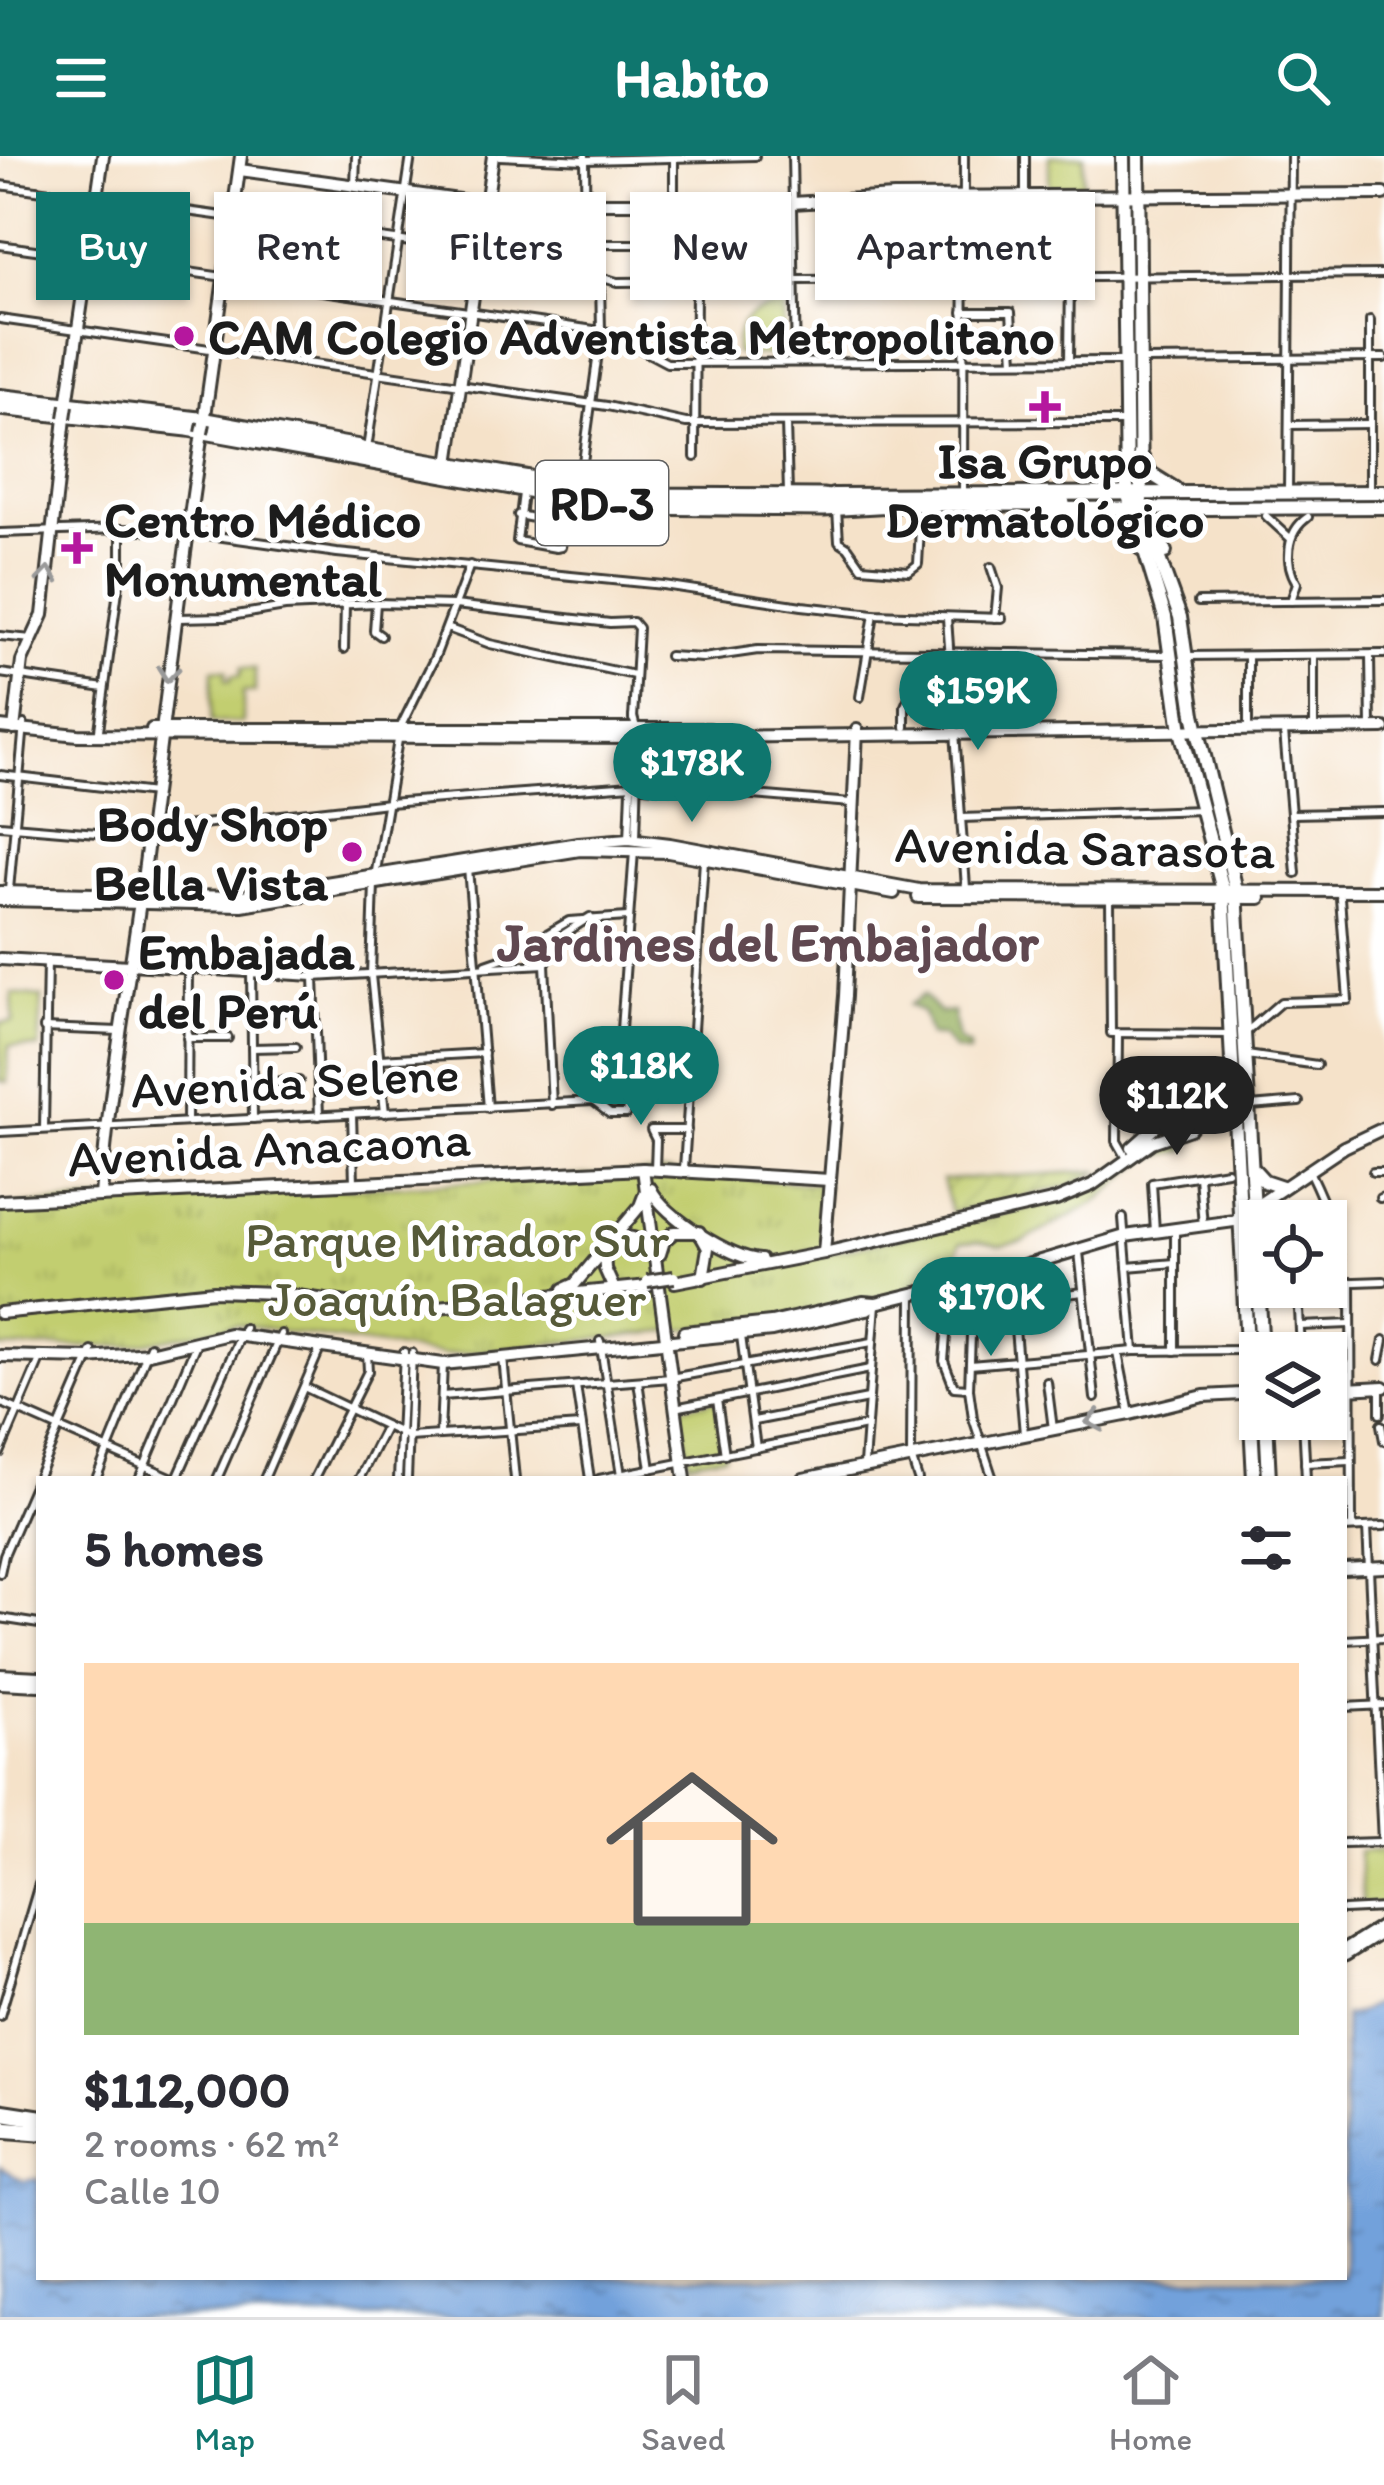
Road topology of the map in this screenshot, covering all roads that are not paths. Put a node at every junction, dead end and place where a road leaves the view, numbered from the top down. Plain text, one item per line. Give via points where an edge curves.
1 (103, 156) edge
2 (242, 156) edge
3 (356, 156) edge
4 (411, 156) edge
5 (496, 156) edge
6 (754, 156) edge
7 (792, 156) edge
8 (964, 156) edge
9 (1025, 156) edge
10 (1123, 156) edge
11 (1138, 156) edge
12 (1292, 156) edge
13 (585, 158) edge
14 (674, 158) edge
15 (240, 170) junction
16 (0, 185) edge
17 (355, 186) junction
18 (48, 192) edge
19 (98, 192) edge
20 (236, 192) edge
21 (407, 192) edge
22 (488, 192) edge
23 (585, 192) edge
24 (673, 192) edge
25 (965, 192) edge
26 (1029, 192) edge
27 (406, 194) edge
28 (1138, 194) junction
29 (1384, 194) edge
30 (1095, 195) edge
31 (1123, 195) junction
32 (1292, 195) junction
33 (406, 200) edge
34 (815, 202) edge
35 (792, 203) junction
36 (382, 239) edge
37 (399, 241) junction
38 (406, 242) edge
39 (0, 245) edge
40 (36, 250) edge
41 (1291, 274) junction
42 (1384, 274) edge
43 (1123, 275) junction
44 (1095, 276) edge
45 (1139, 276) junction
46 (793, 282) junction
47 (815, 282) edge
48 (82, 300) edge
49 (221, 300) edge
50 (382, 300) edge
51 (472, 300) edge
52 (600, 300) edge
53 (696, 300) edge
54 (962, 300) edge
55 (1070, 300) edge
56 (390, 301) junction
57 (470, 312) junction
58 (962, 312) junction
59 (0, 319) edge
60 (1370, 320) dead end
61 (77, 331) junction
62 (601, 331) junction
63 (214, 350) junction
64 (1370, 358) junction
65 (1384, 358) edge
66 (1291, 359) junction
67 (1139, 360) junction
68 (1014, 361) junction
69 (1069, 361) junction
70 (1123, 361) junction
71 (696, 362) junction
72 (796, 362) junction
73 (963, 362) junction
74 (381, 374) junction
75 (460, 386) junction
76 (590, 404) junction
77 (0, 405) edge
78 (66, 412) junction
79 (963, 422) junction
80 (1125, 422) junction
81 (695, 423) junction
82 (786, 423) junction
83 (1288, 424) junction
84 (1370, 424) junction
85 (203, 428) junction
86 (231, 432) junction
87 (365, 450) junction
88 (1139, 452) junction
89 (695, 457) dead end
90 (1125, 457) junction
91 (449, 464) junction
92 (383, 465) junction
93 (579, 488) junction
94 (524, 490) junction
95 (1094, 492) junction
96 (1133, 492) junction
97 (1182, 492) junction
98 (1288, 492) junction
99 (1377, 492) edge
100 (963, 494) junction
101 (554, 495) junction
102 (788, 496) junction
103 (1067, 504) junction
104 (828, 505) junction
105 (1384, 507) edge
106 (1135, 508) junction
107 (1191, 508) junction
108 (921, 510) junction
109 (518, 515) junction
110 (1266, 516) dead end
111 (1308, 518) dead end
112 (559, 523) junction
113 (121, 529) junction
114 (52, 532) junction
115 (187, 532) junction
116 (0, 533) edge
117 (1290, 538) junction
118 (1143, 552) junction
119 (470, 566) junction
120 (991, 567) dead end
121 (1384, 600) edge
122 (1291, 601) junction
123 (1198, 602) dead end
124 (376, 603) junction
125 (345, 604) junction
126 (455, 604) junction
127 (874, 614) junction
128 (1180, 617) junction
129 (175, 618) junction
130 (946, 618) junction
131 (447, 628) junction
132 (0, 636) edge
133 (381, 636) dead end
134 (32, 639) junction
135 (344, 649) dead end
136 (868, 651) junction
137 (949, 653) junction
138 (1384, 654) edge
139 (1179, 655) junction
140 (1314, 655) junction
141 (1370, 655) junction
142 (669, 656) dead end
143 (1248, 656) junction
144 (0, 673) edge
145 (20, 675) junction
146 (634, 675) junction
147 (104, 688) junction
148 (910, 692) dead end
149 (860, 697) dead end
150 (13, 726) edge
151 (905, 727) junction
152 (1181, 728) junction
153 (1284, 728) junction
154 (1377, 728) edge
155 (955, 729) junction
156 (1198, 729) junction
157 (1248, 729) junction
158 (1314, 729) junction
159 (99, 730) junction
160 (857, 730) junction
161 (635, 731) junction
162 (164, 732) junction
163 (399, 732) junction
164 (0, 775) edge
165 (18, 777) junction
166 (636, 785) junction
167 (154, 794) junction
168 (388, 803) junction
169 (855, 803) junction
170 (1202, 810) junction
171 (1384, 812) edge
172 (1292, 814) junction
173 (961, 818) junction
174 (0, 825) edge
175 (12, 826) junction
176 (149, 834) junction
177 (632, 847) junction
178 (704, 854) junction
179 (468, 868) junction
180 (1296, 873) dead end
181 (375, 879) junction
182 (852, 881) junction
183 (966, 892) junction
184 (1230, 894) junction
185 (1384, 895) edge
186 (4, 896) edge
187 (1340, 898) junction
188 (1110, 899) junction
189 (140, 900) junction
190 (590, 917) junction
191 (627, 917) junction
192 (0, 959) edge
193 (47, 961) junction
194 (545, 964) junction
195 (130, 966) junction
196 (477, 967) junction
197 (188, 970) junction
198 (251, 973) junction
199 (371, 975) junction
200 (314, 977) junction
201 (252, 1013) junction
202 (281, 1014) dead end
203 (44, 1028) junction
204 (120, 1031) junction
205 (1239, 1034) junction
206 (1118, 1035) junction
207 (187, 1038) junction
208 (228, 1039) dead end
209 (620, 1039) junction
210 (692, 1043) junction
211 (296, 1047) dead end
212 (251, 1048) junction
213 (484, 1053) junction
214 (1247, 1055) junction
215 (380, 1059) junction
216 (1317, 1065) dead end
217 (618, 1071) junction
218 (299, 1081) dead end
219 (252, 1082) junction
220 (1234, 1092) junction
221 (593, 1102) junction
222 (1184, 1102) junction
223 (1299, 1102) dead end
224 (552, 1105) junction
225 (1250, 1106) junction
226 (488, 1108) junction
227 (385, 1113) junction
228 (352, 1114) junction
229 (319, 1116) junction
230 (1164, 1118) junction
231 (253, 1119) junction
232 (1200, 1120) junction
233 (187, 1122) junction
234 (106, 1126) junction
235 (1384, 1128) edge
236 (44, 1129) junction
237 (687, 1130) junction
238 (0, 1132) edge
239 (1177, 1136) junction
240 (1125, 1155) junction
241 (1253, 1167) junction
242 (649, 1169) junction
243 (684, 1169) junction
244 (1227, 1171) dead end
245 (1309, 1171) junction
246 (1373, 1172) dead end
247 (1384, 1172) edge
248 (1199, 1176) junction
249 (830, 1180) junction
250 (354, 1182) junction
251 (1282, 1187) junction
252 (649, 1190) junction
253 (101, 1196) junction
254 (1240, 1200) edge
255 (1255, 1200) edge
256 (1265, 1200) edge
257 (1322, 1200) edge
258 (0, 1201) edge
259 (1123, 1218) dead end
260 (1239, 1219) edge
261 (933, 1225) junction
262 (1203, 1228) junction
263 (1174, 1231) junction
264 (699, 1232) junction
265 (1154, 1232) junction
266 (1125, 1236) junction
267 (605, 1247) junction
268 (1078, 1249) junction
269 (824, 1250) junction
270 (657, 1255) junction
271 (761, 1260) junction
272 (1175, 1263) junction
273 (1127, 1267) junction
274 (1010, 1270) junction
275 (704, 1275) junction
276 (973, 1280) junction
277 (1384, 1281) edge
278 (1347, 1283) joint
279 (613, 1286) junction
280 (564, 1289) junction
281 (1083, 1292) junction
282 (912, 1295) junction
283 (92, 1299) junction
284 (1013, 1301) junction
285 (876, 1303) junction
286 (1299, 1308) edge
287 (0, 1310) edge
288 (946, 1323) dead end
289 (1351, 1324) junction
290 (1300, 1326) junction
291 (740, 1330) junction
292 (242, 1331) junction
293 (1300, 1332) edge
294 (280, 1337) junction
295 (668, 1338) junction
296 (1384, 1340) edge
297 (198, 1341) junction
298 (872, 1342) junction
299 (600, 1345) junction
300 (321, 1346) junction
301 (149, 1350) junction
302 (1134, 1351) junction
303 (1175, 1351) junction
304 (1239, 1351) edge
305 (367, 1352) junction
306 (1118, 1352) junction
307 (0, 1353) edge
308 (90, 1354) junction
309 (1090, 1354) junction
310 (42, 1355) junction
311 (408, 1355) junction
312 (502, 1358) junction
313 (1016, 1360) junction
314 (1380, 1360) dead end
315 (443, 1364) junction
316 (970, 1364) junction
317 (745, 1366) junction
318 (870, 1369) junction
319 (674, 1378) junction
320 (638, 1381) junction
321 (1047, 1382) dead end
322 (607, 1383) junction
323 (576, 1386) junction
324 (1382, 1387) edge
325 (304, 1388) junction
326 (969, 1388) junction
327 (1347, 1389) edge
328 (1351, 1389) junction
329 (506, 1391) junction
330 (749, 1394) junction
331 (1239, 1394) edge
332 (442, 1396) junction
333 (1095, 1398) dead end
334 (868, 1399) junction
335 (717, 1400) junction
336 (0, 1402) edge
337 (677, 1407) junction
338 (350, 1408) junction
339 (18, 1411) junction
340 (1130, 1414) junction
341 (1380, 1414) dead end
342 (752, 1421) junction
343 (1381, 1425) dead end
344 (386, 1426) junction
345 (581, 1426) junction
346 (866, 1426) junction
347 (1347, 1427) edge
348 (1351, 1427) junction
349 (59, 1428) junction
350 (1053, 1430) junction
351 (512, 1432) junction
352 (440, 1434) junction
353 (1024, 1435) junction
354 (405, 1436) junction
355 (1254, 1440) edge
356 (1267, 1440) edge
357 (1304, 1440) edge
358 (1384, 1441) edge
359 (982, 1443) junction
360 (756, 1449) junction
361 (108, 1450) junction
362 (0, 1453) edge
363 (725, 1455) junction
364 (911, 1457) junction
365 (1351, 1461) junction
366 (686, 1462) junction
367 (1305, 1463) junction
368 (145, 1466) junction
369 (650, 1469) junction
370 (855, 1472) edge
371 (621, 1474) junction
372 (38, 1476) edge
373 (97, 1476) edge
374 (140, 1476) edge
375 (169, 1476) edge
376 (177, 1476) edge
377 (218, 1476) edge
378 (266, 1476) edge
379 (316, 1476) edge
380 (360, 1476) edge
381 (403, 1476) edge
382 (515, 1476) edge
383 (593, 1476) edge
384 (610, 1476) edge
385 (688, 1476) edge
386 (917, 1476) edge
387 (992, 1476) edge
388 (1254, 1476) edge
389 (1269, 1476) edge
390 (1306, 1476) edge
391 (36, 1482) edge
392 (1347, 1495) edge
393 (1384, 1526) edge
394 (1348, 1527) edge
395 (1367, 1527) junction
396 (1384, 1567) edge
397 (1368, 1568) junction
398 (1347, 1569) edge
399 (0, 1573) edge
400 (0, 1618) edge
401 (36, 1624) edge
402 (1372, 1638) junction
403 (1384, 1638) edge
404 (1347, 1640) edge
405 (0, 1679) edge
406 (36, 1681) edge
407 (1380, 1705) edge
408 (1347, 1708) edge
409 (1381, 1772) edge
410 (1383, 1841) edge
411 (1347, 1844) edge
412 (36, 1894) edge
413 (1384, 1908) edge
414 (1347, 1910) edge
415 (1384, 1928) edge
416 (1384, 1939) edge
417 (1347, 1951) edge
418 (1347, 1961) edge
419 (0, 2016) edge
420 (0, 2112) edge
421 (36, 2118) edge
422 (0, 2129) edge
423 (36, 2132) edge

1 - 19 main road
2 - 15 main road
3 - 17 street
4 - 21 street
5 - 13 street
5 - 22 main road
6 - 14 street
7 - 35 street
8 - 25 street
9 - 26 street
10 - 31 main road
11 - 28 main road
12 - 32 street
13 - 14 street
13 - 23 street
14 - 24 street
15 - 17 main road
15 - 20 main road
16 - 18 street
17 - 27 main road
28 - 31 main road
28 - 32 main road
28 - 45 main road
29 - 32 main road
30 - 31 main road
31 - 43 main road
32 - 41 street
33 - 37 street
34 - 35 main road
35 - 46 street
36 - 37 street
37 - 38 street
37 - 56 street
39 - 40 street
41 - 42 street
41 - 45 street
41 - 66 street
43 - 44 street
43 - 45 street
43 - 70 main road
45 - 67 main road
46 - 47 street
46 - 72 street
48 - 61 main road
49 - 63 main road
50 - 56 street
51 - 57 main road
52 - 62 street
53 - 71 street
54 - 58 street
55 - 69 street
56 - 57 street
56 - 74 street
57 - 62 street
57 - 75 main road
58 - 68 street via 1010,312
58 - 73 street
59 - 61 street
60 - 64 street
61 - 63 street
61 - 78 main road
62 - 71 street via 667,363
62 - 76 street
63 - 74 street
63 - 85 main road
64 - 65 street
64 - 66 street
64 - 84 street
66 - 67 street
66 - 83 street
67 - 88 main road
68 - 69 street
68 - 73 street
69 - 70 street
70 - 80 main road
71 - 72 street
71 - 81 street
72 - 73 street
73 - 79 street
74 - 75 street
74 - 87 street
75 - 76 street
75 - 91 main road
76 - 81 street
76 - 93 street
77 - 78 main road, RD-3
77 - 86 highway, RD-3
78 - 85 main road, RD-3
78 - 114 main road
79 - 80 street
79 - 82 street
79 - 100 street
80 - 90 main road
81 - 82 street
81 - 89 street
82 - 102 street
83 - 84 street
83 - 98 street
84 - 99 street
85 - 87 main road, RD-3
85 - 92 main road, RD-3
85 - 115 main road
86 - 87 highway, RD-3
86 - 92 highway, RD-3
87 - 91 highway, RD-3
88 - 96 main road
88 - 97 main road via 1151,474
90 - 95 main road via 1114,480
90 - 96 main road
91 - 93 highway, RD-3
92 - 94 highway, RD-3
93 - 102 highway, RD-3 via 672,498
94 - 101 highway, RD-3
94 - 109 street
95 - 96 main road, RD-3
95 - 100 main road, RD-3
96 - 97 main road, RD-3
96 - 106 main road
97 - 98 main road, RD-3
98 - 99 main road, RD-3
100 - 104 main road, RD-3
101 - 104 highway, RD-3 via 651,508
101 - 112 street
102 - 104 highway, RD-3
103 - 104 highway, RD-3
103 - 106 main road, RD-3
103 - 108 main road, RD-3
103 - 118 main road via 1116,524
104 - 108 main road, RD-3
104 - 108 street via 838,541 862,566 909,571 918,564
105 - 107 main road, RD-3
106 - 107 main road, RD-3
106 - 118 main road
106 - 128 main road
107 - 128 main road via 1160,530
109 - 112 street
109 - 112 street via 520,543 561,547
110 - 117 street
111 - 117 street
113 - 114 street
113 - 115 street
113 - 147 street
114 - 116 street
134 -> 114 main road via 43,615
115 - 119 street
115 - 129 main road
117 - 122 street via 1297,584
118 - 139 main road
119 - 126 street
119 - 127 street
120 - 130 street via 998,618
121 - 122 street
122 - 123 street
124 - 125 street
124 - 126 street
124 - 133 street via 374,631
125 - 129 street
125 - 135 street
126 - 131 street
126 - 146 street via 635,623
127 - 130 street
127 - 136 street
128 - 139 main road
129 -> 162 main road
130 - 137 street
131 - 146 street
131 - 163 street
132 - 134 street
134 - 145 main road
136 - 137 street
136 - 142 street
136 - 149 street
137 - 139 street
137 - 155 street
138 - 141 street
139 - 143 street
139 - 152 main road
139 - 156 main road
140 - 141 street
140 - 143 street
140 - 158 street
141 - 154 street
143 - 157 street
144 - 145 street
145 - 147 street
145 - 150 main road
146 - 161 street
147 - 159 street
148 - 151 street
150 - 159 main road
150 - 162 main road
150 - 165 street
151 - 155 main road
151 - 160 main road
152 - 155 main road
152 - 156 main road
152 - 170 main road
153 - 157 main road
153 - 158 main road
153 - 172 street
154 - 158 main road
155 - 160 main road
155 - 173 street
156 - 157 main road
156 - 184 main road
159 - 162 main road
160 - 161 main road
160 - 169 main road
161 - 163 main road
161 - 166 street
162 - 163 main road
162 - 167 main road
163 - 168 street
164 - 165 street
165 - 167 street
165 - 175 street
166 - 168 street
166 - 169 street
166 - 177 street
167 - 176 main road
168 - 176 street
168 - 181 street
169 - 182 main road
170 - 173 street
170 - 184 main road
171 - 172 street
172 - 180 street
173 - 183 street
174 - 175 street
175 - 176 street
175 - 186 street
176 - 189 main road
177 - 178 main road, Avenida Sarasota
177 - 179 main road, Avenida Sarasota
177 - 181 main road, Avenida Sarasota via 578,843
177 - 191 street
178 - 182 main road, Avenida Sarasota
178 - 210 street
179 - 181 main road, Avenida Sarasota
179 - 196 street
181 - 189 main road, Avenida Sarasota via 242,905
181 - 199 street
182 - 183 main road, Avenida Sarasota
182 - 188 main road, Avenida Sarasota via 942,899
182 - 249 main road
183 - 184 main road, Avenida Sarasota
184 - 185 main road, Avenida Sarasota
184 - 187 main road, Avenida Sarasota
184 - 188 main road, Avenida Sarasota
184 - 205 main road
185 - 187 main road, Avenida Sarasota
186 - 189 main road, Avenida Sarasota
187 - 205 street via 1348,1000 1281,1002
188 - 206 street via 1109,1028
189 - 195 main road
190 - 191 street
190 - 194 street via 562,935
190 - 196 street
191 - 209 street
192 - 193 main road
193 - 195 main road
193 - 203 street
194 - 196 street
194 - 224 street
195 - 197 street
195 - 204 main road
196 - 199 street
196 - 213 street
197 - 198 street
197 - 207 street
198 - 200 street
198 - 201 street
199 - 200 street
199 - 215 street
200 - 229 street
201 - 202 street
201 - 212 street
203 - 204 street
203 - 236 street
204 - 234 main road
205 - 206 street
205 - 214 main road
205 - 220 main road
206 - 240 street via 1117,1141
207 - 208 street
207 - 233 street
209 - 210 street
209 - 217 street
210 - 237 street
211 - 212 street
212 - 219 street
213 - 215 street
213 - 226 street
214 - 216 street
214 - 225 main road
215 - 227 street
217 - 221 street
217 - 221 street, Avenida Selene via 626,1114
218 - 219 street
219 - 231 street
220 - 222 main road
220 - 232 main road via 1214,1100
220 - 254 main road
221 - 224 street, Avenida Selene
222 - 230 main road
222 - 232 main road via 1201,1104
223 - 225 street
224 - 226 street, Avenida Selene
225 - 241 main road
226 - 227 street, Avenida Selene
227 - 228 street, Avenida Selene
228 - 229 street, Avenida Selene
228 - 250 street
229 - 231 street, Avenida Selene
230 - 239 main road via 1163,1130
230 - 240 main road
231 - 233 street, Avenida Selene
232 - 239 main road
233 - 234 street, Avenida Selene
234 - 236 street, Avenida Selene
234 - 253 main road
235 - 245 main road
236 - 238 street, Avenida Selene
237 - 242 street via 651,1130
237 - 243 street
239 - 261 main road via 1144,1147 1077,1192
240 - 261 main road via 1076,1186
241 - 251 main road
241 - 255 main road
242 - 243 main road, Avenida Anacaona
242 - 250 main road, Avenida Anacaona
242 - 252 main road
243 - 249 main road, Avenida Anacaona
244 - 248 street
245 - 251 main road
245 - 257 street
246 - 247 street
248 - 262 street
248 - 265 street via 1151,1184
249 - 269 main road
250 - 253 main road, Avenida Anacaona
251 - 256 main road
252 - 264 main road
252 - 267 main road
252 - 270 main road
253 - 258 main road, Avenida Anacaona
259 - 266 street
260 - 262 main road
261 - 269 main road
262 - 263 main road
263 - 265 main road
263 - 272 street
264 - 270 main road via 674,1232
264 - 271 main road via 743,1260
264 - 275 main road via 708,1248
265 - 266 main road
266 - 268 main road
266 - 273 street
267 - 270 main road via 632,1238
267 - 279 main road
267 - 280 main road
268 - 274 main road
268 - 281 street
269 - 271 main road
269 - 275 main road
270 - 295 main road
271 - 275 main road
272 - 273 street
272 - 303 street
273 - 302 street
274 - 276 main road
274 - 284 street
275 - 279 main road, bridge
276 - 282 main road
276 - 316 street
277 - 278 street
278 - 289 street
279 - 280 main road
279 - 283 main road via 428,1308 235,1290
280 - 283 main road via 420,1302 233,1283
281 - 284 street
281 - 309 street
282 - 285 main road
282 - 364 street
283 - 287 main road
284 - 313 street
285 - 291 main road via 772,1331
285 - 298 street
286 - 290 street
288 - 326 street via 946,1370 954,1387
289 - 290 street
289 - 328 street
290 - 293 street
291 - 295 main road
291 - 317 street
292 - 294 main road
292 - 297 main road
292 - 301 main road via 224,1328
292 - 376 street
294 - 300 main road
294 - 311 main road
294 - 377 street
295 - 299 main road
295 - 319 main road
296 - 314 street
297 - 301 main road
297 - 368 street
298 - 317 street
298 - 318 street
299 - 311 main road
299 - 312 main road
299 - 322 street
300 - 305 main road
300 - 325 street
301 - 308 main road
301 - 361 street
302 - 303 street
302 - 306 street
303 - 304 street
305 - 311 main road
305 - 338 street via 368,1371
306 - 309 street
306 - 340 street
307 - 308 main road
307 - 310 main road
308 - 310 main road
308 - 349 street
309 - 313 street
309 - 333 street
310 - 339 street
311 - 315 main road
311 - 354 street
312 - 315 main road
312 - 329 street
313 - 316 street
313 - 353 street
315 - 332 street
316 - 326 street
317 - 319 street
317 - 330 street
318 - 330 street
318 - 334 street
319 - 320 street
319 - 337 main road
320 - 322 street
320 - 369 street
321 - 350 street
322 - 323 street
322 - 371 street
323 - 329 street
323 - 345 street
324 - 328 main road
324 - 341 street
325 - 338 street
325 - 378 street
326 - 359 street
327 - 328 main road
328 - 348 street
329 - 332 street
329 - 351 street
330 - 335 street
330 - 342 street
331 - 340 main road
332 - 352 street
334 - 342 street
334 - 346 street
335 - 337 street
335 - 363 street
336 - 339 street
337 - 366 main road
338 - 344 street
338 - 379 street
339 - 349 street
339 - 362 street
340 -> 350 main road
342 - 360 street
343 - 358 street
344 - 354 street
344 - 380 street
345 - 351 street
345 - 383 street
346 - 360 street
346 - 370 street
347 - 348 street
348 - 365 street
349 - 361 street
349 - 372 street
350 - 353 main road
351 - 352 street
351 - 382 street
352 - 354 street
353 - 359 main road
354 - 381 street
355 - 388 main road
356 - 389 main road
357 - 367 street
359 - 364 main road
359 - 387 street
360 - 363 street
361 - 368 street
361 - 373 street
363 - 366 street
364 - 370 main road
364 - 386 street
365 - 367 street
365 - 392 street
366 - 369 street
366 - 385 main road
367 - 390 street
368 - 374 street
368 - 375 street
369 - 371 street
371 - 384 street
391 - 399 street
392 - 394 street
393 - 395 street
394 - 395 street
395 - 397 street
396 - 397 main road
397 - 398 main road
397 - 402 street
400 - 401 street
402 - 403 street
402 - 404 street
402 - 407 street
405 - 406 main road
407 - 408 street
407 - 409 street
409 - 410 street
410 - 411 street
412 - 419 street
413 - 414 street
415 - 417 highway
416 - 418 highway
420 - 421 highway
422 - 423 highway

